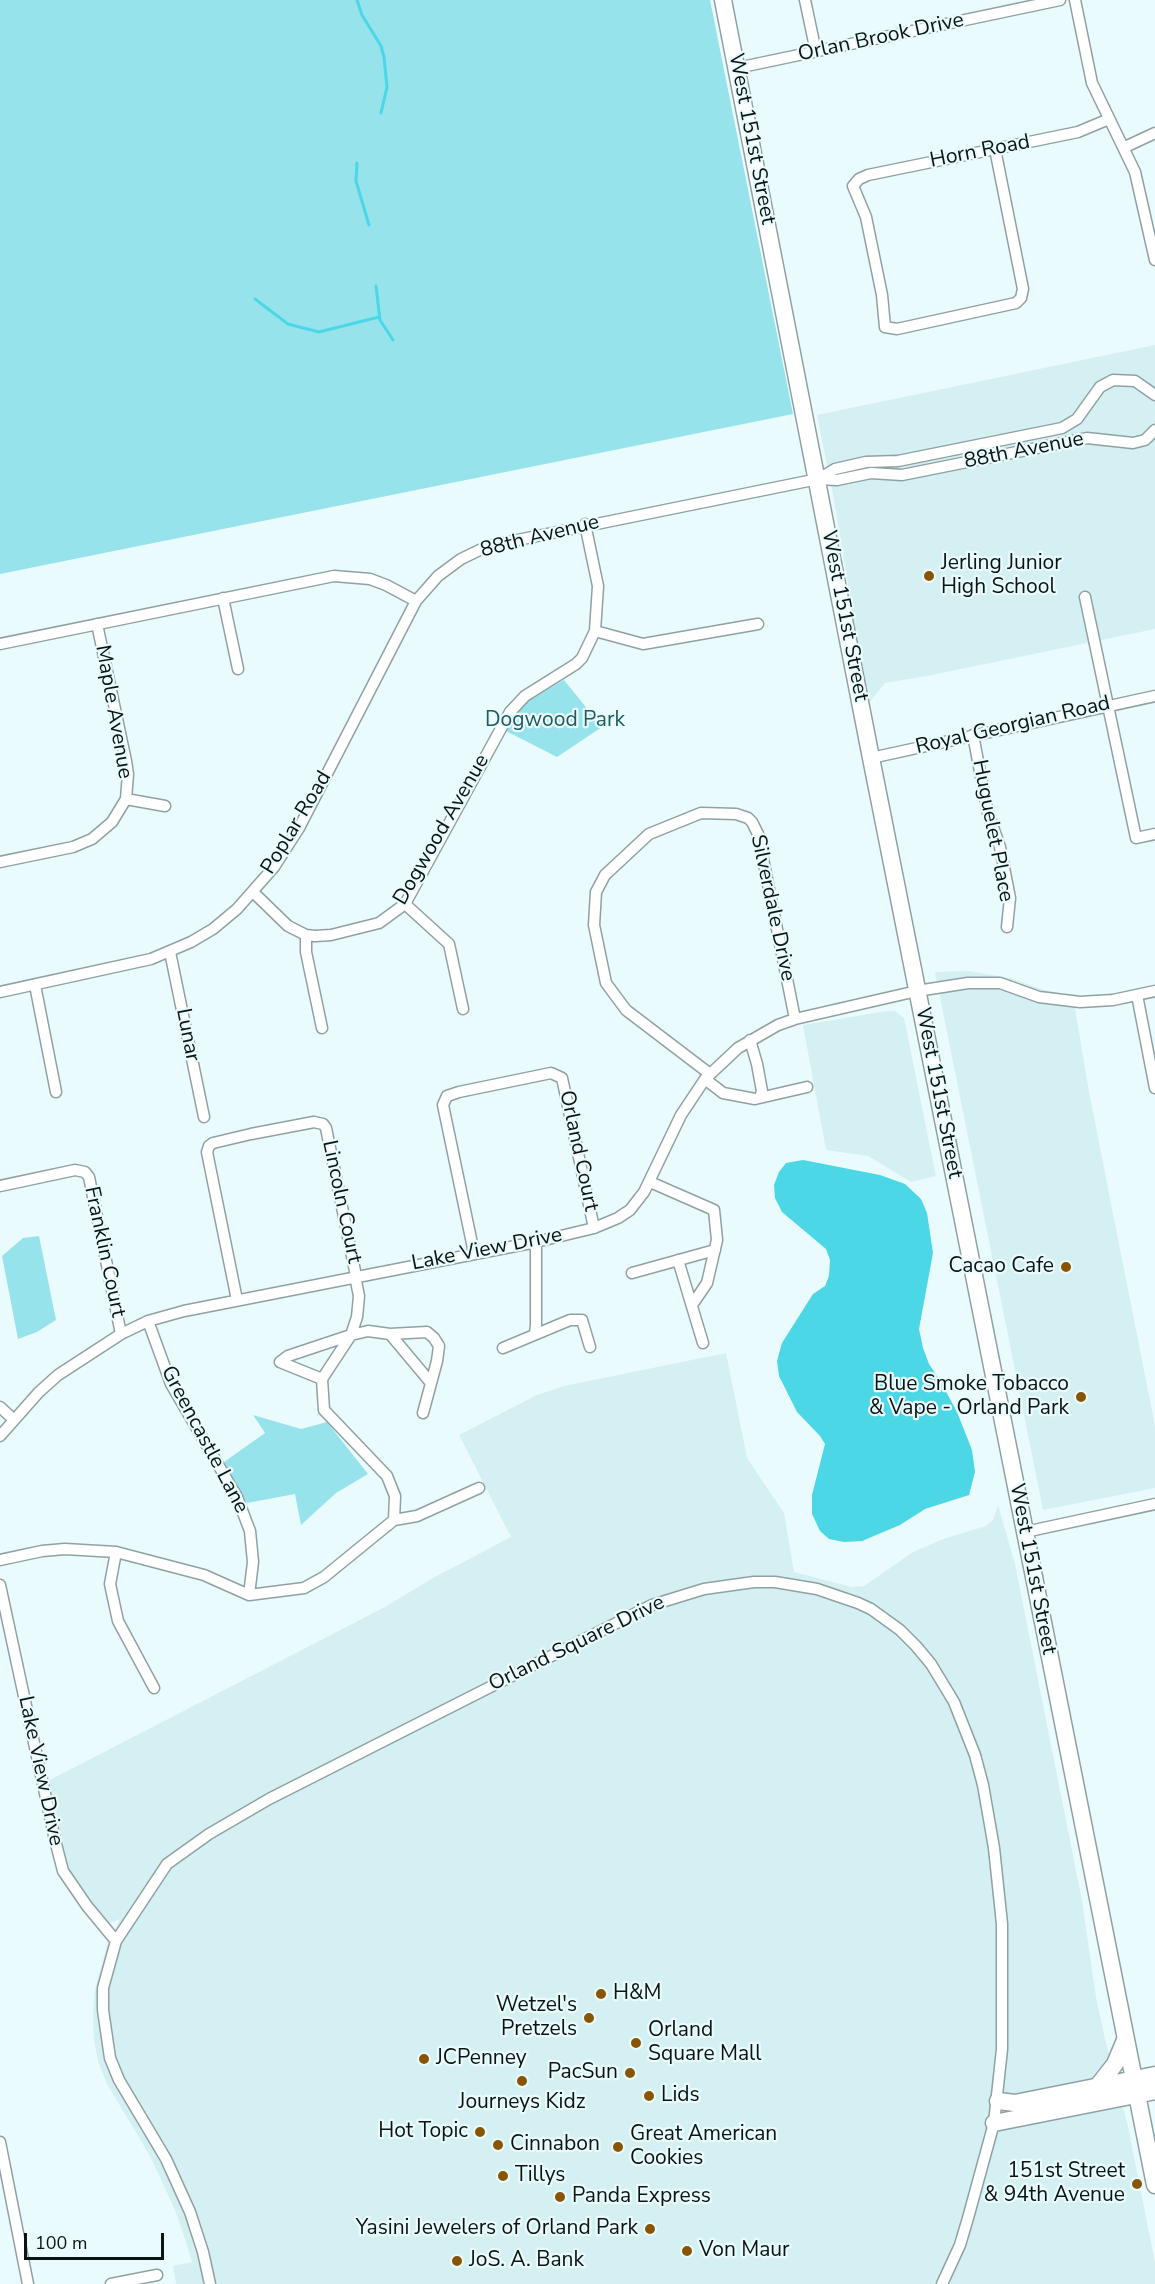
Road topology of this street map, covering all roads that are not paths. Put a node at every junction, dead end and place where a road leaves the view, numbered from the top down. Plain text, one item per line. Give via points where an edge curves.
1 (723, 0) edge
2 (805, 0) edge
3 (1060, 0) edge
4 (1075, 0) edge
5 (1022, 4) edge
6 (816, 52) junction
7 (737, 68) junction
8 (1109, 119) junction
9 (1155, 133) edge
10 (1125, 147) junction
11 (995, 149) junction
12 (1155, 260) edge
13 (1155, 395) edge
14 (1155, 430) edge
15 (818, 479) junction
16 (585, 524) junction
17 (1085, 597) dead end
18 (223, 598) junction
19 (416, 601) junction
20 (97, 624) junction
21 (758, 624) dead end
22 (595, 631) junction
23 (0, 644) edge
24 (238, 669) dead end
25 (1155, 696) edge
26 (1109, 705) junction
27 (973, 735) junction
28 (871, 758) junction
29 (126, 799) junction
30 (165, 806) dead end
31 (1155, 834) edge
32 (0, 862) edge
33 (254, 893) junction
34 (405, 904) junction
35 (1007, 927) dead end
36 (306, 934) junction
37 (170, 952) junction
38 (34, 985) junction
39 (917, 991) junction
40 (0, 992) edge
41 (1155, 992) edge
42 (1137, 995) junction
43 (464, 1010) dead end
44 (795, 1019) junction
45 (322, 1028) dead end
46 (750, 1040) junction
47 (707, 1076) junction
48 (807, 1086) dead end
49 (1155, 1088) edge
50 (56, 1092) dead end
51 (760, 1097) junction
52 (204, 1118) dead end
53 (650, 1182) junction
54 (0, 1186) edge
55 (594, 1228) junction
56 (536, 1242) junction
57 (715, 1250) junction
58 (474, 1253) junction
59 (678, 1260) junction
60 (632, 1272) dead end
61 (356, 1276) junction
62 (237, 1300) junction
63 (692, 1305) junction
64 (148, 1321) junction
65 (121, 1334) junction
66 (390, 1334) junction
67 (535, 1334) junction
68 (351, 1335) junction
69 (703, 1343) dead end
70 (503, 1347) dead end
71 (590, 1347) dead end
72 (322, 1379) junction
73 (431, 1383) junction
74 (0, 1407) edge
75 (423, 1413) dead end
76 (13, 1419) junction
77 (0, 1436) edge
78 (478, 1488) dead end
79 (1155, 1504) edge
80 (394, 1520) junction
81 (1025, 1532) junction
82 (116, 1552) junction
83 (0, 1560) edge
84 (0, 1585) edge
85 (249, 1595) junction
86 (154, 1688) dead end
87 (116, 1941) junction
88 (1125, 2039) junction
89 (1155, 2075) edge
90 (1097, 2087) junction
91 (1135, 2087) junction
92 (1155, 2091) edge
93 (998, 2101) junction
94 (994, 2123) junction
95 (0, 2142) edge
96 (1155, 2185) edge
97 (157, 2275) dead end
98 (28, 2284) edge
99 (111, 2284) edge
100 (210, 2284) edge
101 (942, 2284) edge

1 - 7 street, West 151st Street
2 - 6 street
3 - 5 street, Orlan Brook Drive
4 - 8 street via 1092,83
5 - 6 street, Orlan Brook Drive
6 - 7 street, Orlan Brook Drive
7 - 15 street, West 151st Street
8 - 10 street
8 - 11 street, Horn Road via 1078,132
9 - 10 street
10 - 12 street via 1140,187
11 - 11 street, Horn Road via 868,175 853,186 866,218 885,327 897,329 1016,303 1021,298 1023,289
13 - 15 street, 88th Avenue via 1135,381 1113,380 1100,387 1077,419 1062,428 897,461 866,462 835,469
14 - 15 street, 88th Avenue via 1145,440 1133,443 1087,438 902,475 871,473 837,480
15 - 16 street, 88th Avenue
15 - 28 street, West 151st Street
16 - 19 street, 88th Avenue via 488,546 438,576
16 - 22 street, Dogwood Avenue via 598,586
17 - 26 street
18 - 19 street via 341,576 370,579
18 - 20 street
18 - 24 street
19 - 33 street, Poplar Road via 299,828
20 - 23 street
20 - 29 street, Maple Avenue via 126,761
21 - 22 street via 643,644
22 - 34 street, Dogwood Avenue via 576,664 525,696 506,718
25 - 26 street, Royal Georgian Road
26 - 27 street, Royal Georgian Road
26 - 31 street via 1136,838
27 - 28 street, Royal Georgian Road
27 - 35 street, Huguelet Place via 1010,898
28 - 39 street, West 151st Street
29 - 30 street, Maple Avenue
29 - 32 street, Maple Avenue via 112,822 92,839 73,847
33 - 36 street via 288,926
33 - 37 street, Poplar Road via 213,929
34 - 36 street, Dogwood Avenue via 370,926 331,935
34 - 43 street via 449,944
36 - 45 street via 306,952
37 - 38 street, Poplar Road via 133,965
37 - 52 street, Lunar
38 - 40 street, Poplar Road
38 - 50 street
39 - 42 street, Lake View Drive via 953,984 1000,983 1060,1000 1094,1002
39 - 44 street, Lake View Drive
39 - 81 street, West 151st Street
41 - 42 street, Lake View Drive
42 - 49 street
44 - 46 street, Lake View Drive
44 - 47 street, Silverdale Drive via 758,834 752,822 736,814 701,813 649,834 605,875 596,892 594,925 606,982 626,1010
46 - 47 street, Lake View Drive
46 - 51 street via 762,1091
47 - 51 street via 723,1093
47 - 53 street, Lake View Drive via 681,1115
48 - 51 street
53 - 55 street, Lake View Drive via 630,1210
53 - 57 street via 714,1210
54 - 65 street, Franklin Court via 75,1170 85,1172
55 - 56 street, Lake View Drive
55 - 58 street, Orland Court via 564,1083 559,1075 550,1073 447,1096 443,1105
56 - 58 street, Lake View Drive
56 - 67 street
57 - 59 street
57 - 63 street via 707,1283
58 - 61 street, Lake View Drive
59 - 60 street
59 - 63 street
61 - 62 street, Lake View Drive
61 - 62 street, Lincoln Court via 326,1128 314,1122 251,1134 213,1143 207,1152
61 - 68 street, Lincoln Court via 359,1303
62 - 64 street, Lake View Drive
63 - 69 street
64 - 65 street, Lake View Drive
64 - 85 street, Greencastle Lane via 171,1383 237,1497 250,1531 253,1562
65 - 76 street, Lake View Drive via 58,1375
66 - 68 street via 368,1331
66 - 73 street
66 - 73 street via 427,1332 434,1338 439,1346
67 - 70 street
67 - 71 street via 570,1320 582,1320
68 - 72 street, Lincoln Court
68 - 72 street via 280,1362
72 - 80 street via 324,1410 387,1476 395,1496
73 - 75 street
74 - 76 street
76 - 77 street, Lake View Drive
78 - 80 street via 417,1516
79 - 81 street
80 - 85 street via 324,1577 304,1588
81 - 88 street, West 151st Street
82 - 83 street via 42,1551
82 - 85 street via 204,1575
82 - 86 street via 110,1584 118,1621
84 - 87 street, Lake View Drive via 63,1871
87 - 93 street, Orland Square Drive via 167,1864 269,1799 659,1601 704,1588 754,1582 791,1583 858,1603 900,1630 931,1664 965,1727 978,1767 997,1867 1002,1924
87 - 100 street, Orland Square Drive via 103,1988 110,2058 166,2159 190,2212
88 - 90 street via 1115,2064
88 - 91 street, West 151st Street
89 - 91 street
90 - 91 street
90 - 93 street via 1015,2103
91 - 92 street
91 - 94 street
91 - 96 street, West 151st Street
93 - 94 street, Orland Square Drive
94 - 101 street, Orland Square Drive via 960,2245
95 - 98 street
97 - 99 street

